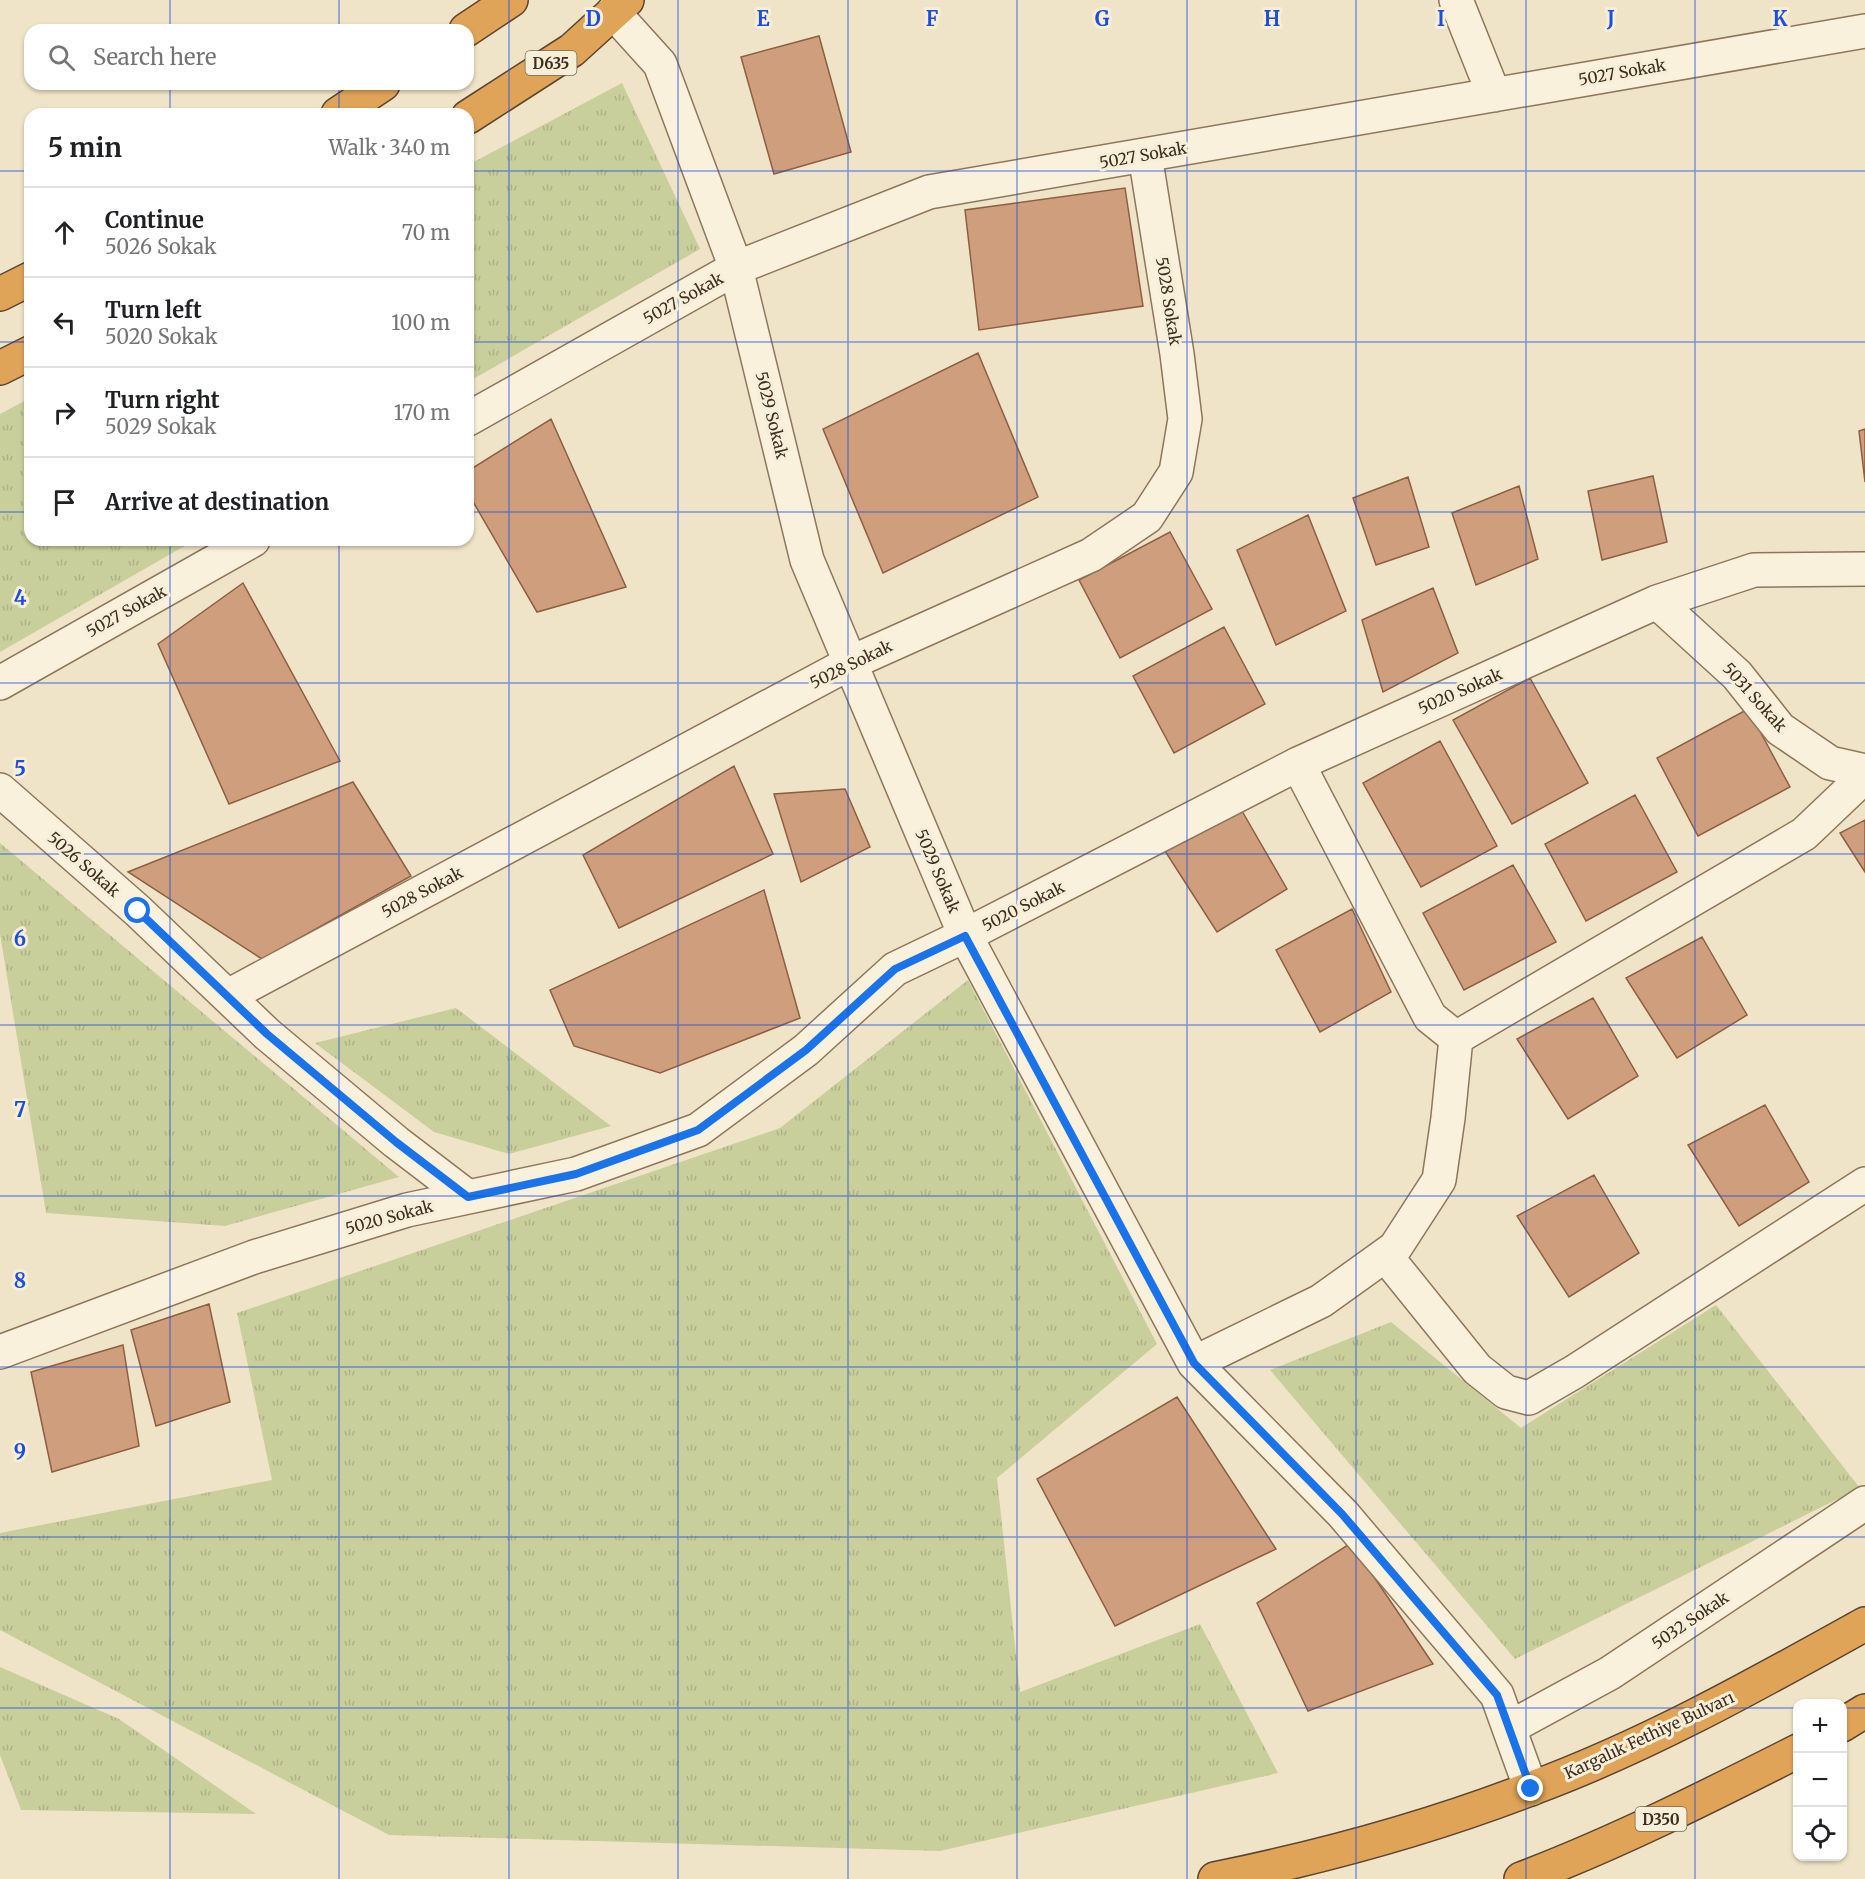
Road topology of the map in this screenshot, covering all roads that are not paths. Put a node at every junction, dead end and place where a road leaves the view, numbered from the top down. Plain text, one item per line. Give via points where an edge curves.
1 (512, 0) edge
2 (1456, 0) edge
3 (620, 6) edge
4 (474, 25) edge
5 (1865, 31) edge
6 (374, 90) edge
7 (1494, 95) junction
8 (347, 108) edge
9 (474, 113) edge
10 (1145, 155) junction
11 (736, 268) junction
12 (24, 282) edge
13 (0, 294) edge
14 (24, 356) edge
15 (0, 368) edge
16 (474, 416) edge
17 (242, 546) edge
18 (1865, 569) edge
19 (1657, 602) junction
20 (850, 663) junction
21 (0, 683) edge
22 (1298, 764) junction
23 (1865, 771) edge
24 (1865, 776) edge
25 (0, 790) edge
26 (965, 936) junction
27 (228, 996) junction
28 (1456, 1038) junction
29 (1865, 1184) edge
30 (468, 1197) junction
31 (1385, 1255) junction
32 (0, 1352) edge
33 (1194, 1363) junction
34 (1865, 1503) edge
35 (1865, 1624) edge
36 (1865, 1711) edge
37 (1847, 1722) edge
38 (1509, 1728) junction
39 (1793, 1753) edge
40 (1531, 1789) junction
41 (1215, 1879) edge
42 (1521, 1879) edge

1 - 4 highway
2 - 7 street
3 - 9 highway, D635 via 572,50
3 - 11 street, 5029 Sokak via 660,64
5 - 7 street, 5027 Sokak
6 - 8 highway
7 - 10 street, 5027 Sokak
10 - 11 street, 5027 Sokak via 929,192
10 - 20 street, 5028 Sokak via 1185,419 1176,472 1147,517 1091,555
11 - 16 street, 5027 Sokak
11 - 20 street, 5029 Sokak via 807,560
12 - 13 highway
14 - 15 highway
17 - 21 street, 5027 Sokak
18 - 19 street, 5020 Sokak via 1754,570
19 - 22 street, 5020 Sokak
19 - 23 street, 5031 Sokak via 1737,675 1780,729 1830,763
20 - 26 street, 5029 Sokak
20 - 27 street, 5028 Sokak
22 - 26 street, 5020 Sokak
22 - 28 street via 1430,1017
24 - 28 street via 1804,834
25 - 27 street, 5026 Sokak
26 - 30 street, 5020 Sokak via 895,969 806,1050 698,1130 576,1174
26 - 33 street, 5029 Sokak
27 - 30 street, 5026 Sokak via 267,1034
28 - 31 street via 1439,1180 1395,1248
29 - 31 street via 1529,1398 1506,1392 1477,1369
30 - 32 street, 5020 Sokak via 407,1210 254,1257
31 - 33 street via 1321,1301
33 - 38 street, 5029 Sokak via 1350,1523 1497,1695
34 - 38 street, 5032 Sokak via 1610,1673
35 - 40 highway, Kargalık Fethiye Bulvarı via 1773,1676 1630,1748
36 - 37 highway
38 - 40 street, 5029 Sokak
39 - 42 highway, D350 via 1578,1858
40 - 41 highway, Kargalık Fethiye Bulvarı via 1396,1834

